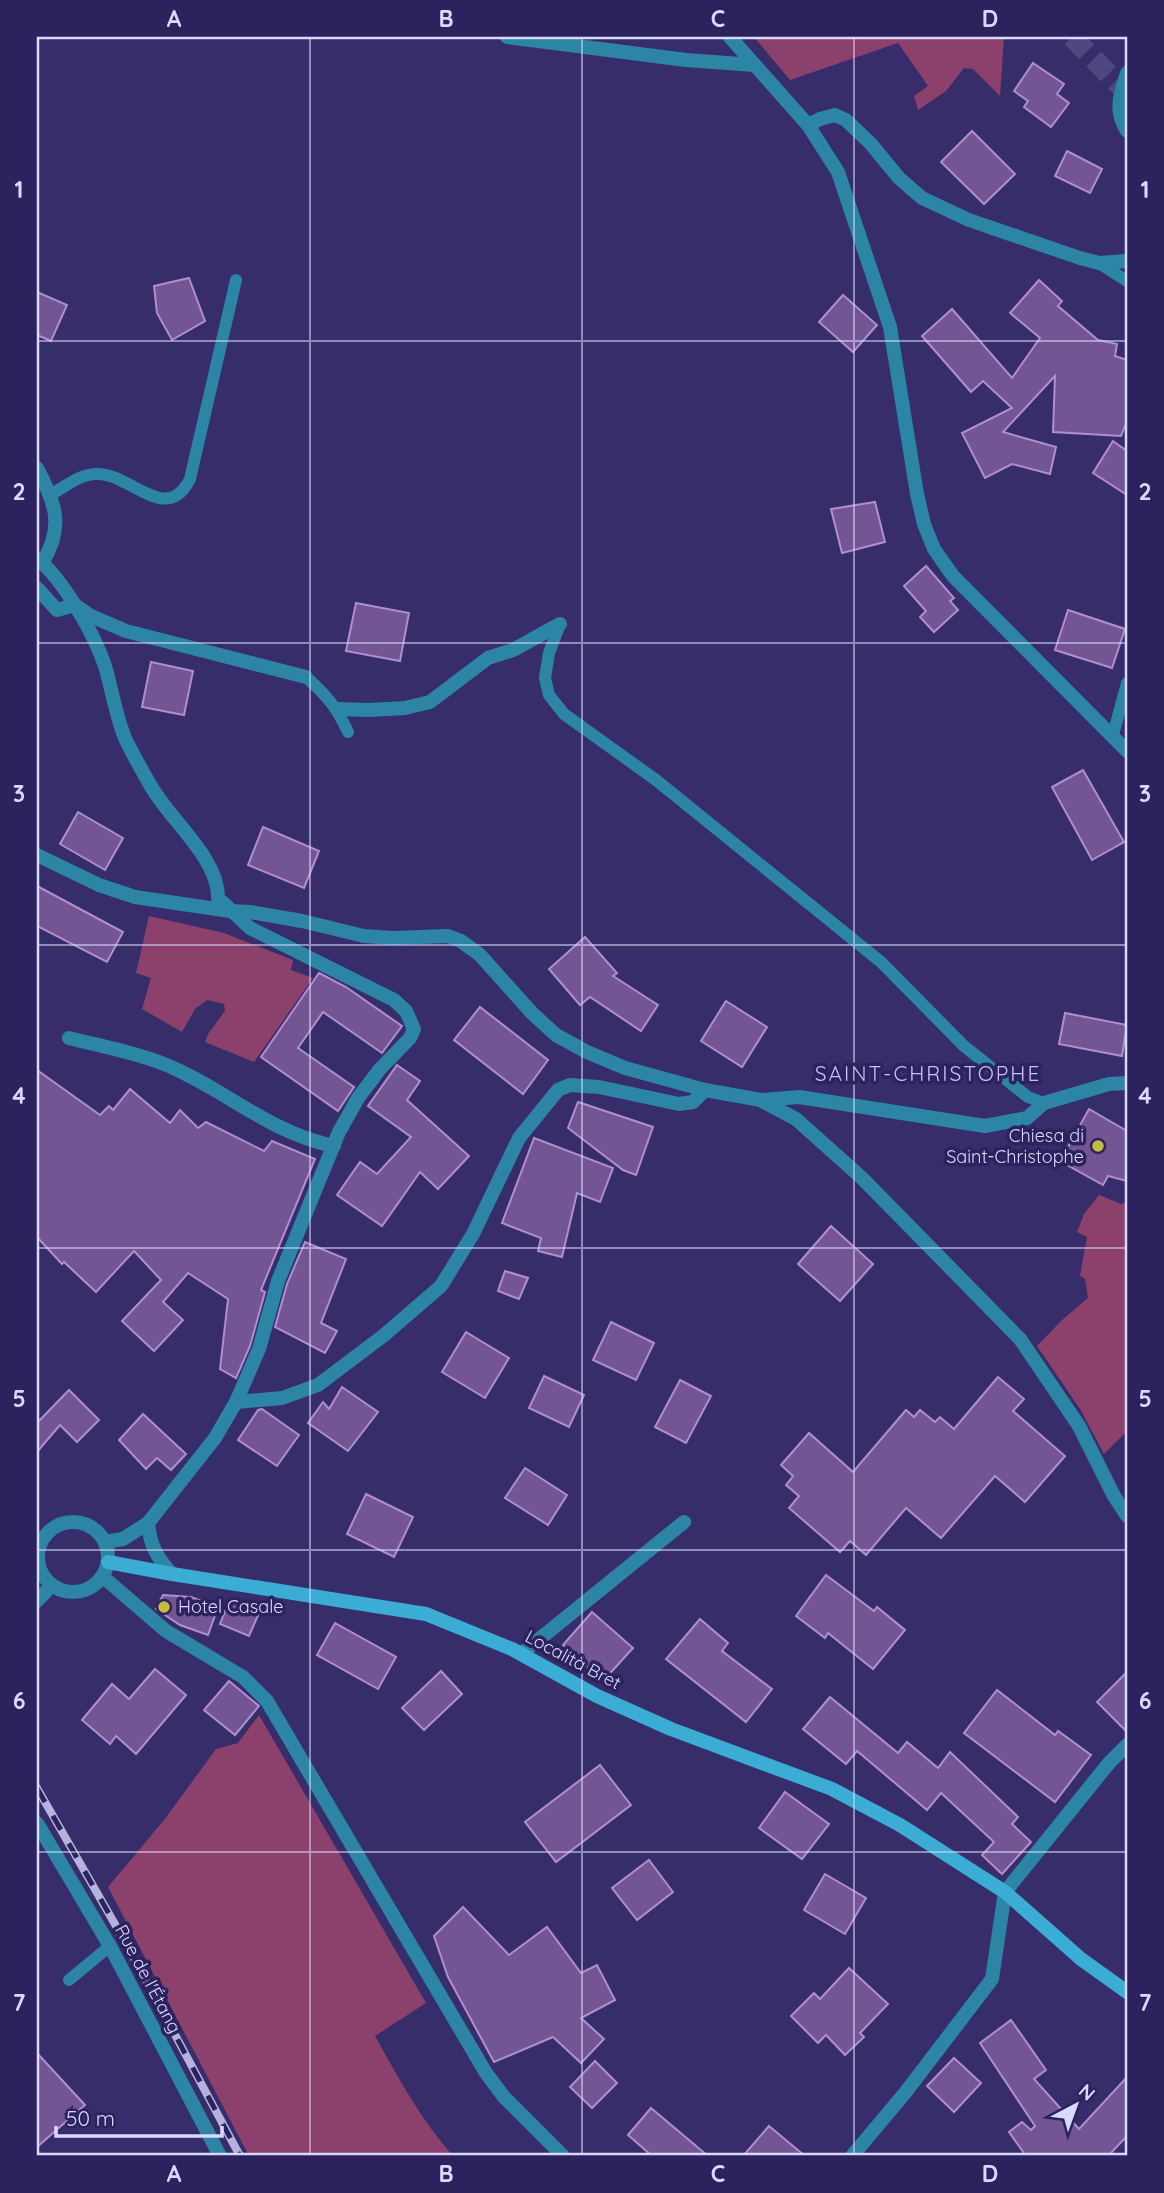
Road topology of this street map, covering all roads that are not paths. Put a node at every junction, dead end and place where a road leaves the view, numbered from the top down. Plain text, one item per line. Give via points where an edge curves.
1 (507, 37) edge
2 (730, 37) edge
3 (754, 65) junction
4 (1127, 73) edge
5 (808, 125) junction
6 (1127, 131) edge
7 (1127, 261) edge
8 (1099, 263) junction
9 (236, 280) dead end
10 (1127, 281) edge
11 (37, 468) edge
12 (51, 495) junction
13 (39, 561) edge
14 (37, 589) edge
15 (75, 605) junction
16 (561, 624) joint
17 (306, 677) joint
18 (1127, 684) edge
19 (338, 709) junction
20 (348, 732) dead end
21 (1113, 735) junction
22 (1127, 751) edge
23 (37, 855) edge
24 (230, 911) junction
25 (69, 1038) dead end
26 (1127, 1083) edge
27 (705, 1090) junction
28 (761, 1100) junction
29 (1044, 1103) junction
30 (334, 1146) junction
31 (236, 1402) junction
32 (1127, 1516) edge
33 (684, 1522) dead end
34 (148, 1523) junction
35 (39, 1540) edge
36 (104, 1542) junction
37 (108, 1562) junction
38 (172, 1574) junction
39 (102, 1576) junction
40 (52, 1585) junction
41 (37, 1601) edge
42 (520, 1654) junction
43 (1127, 1745) edge
44 (37, 1823) edge
45 (1005, 1892) junction
46 (110, 1946) junction
47 (69, 1980) dead end
48 (1127, 1992) edge
49 (219, 2156) edge
50 (563, 2156) edge
51 (852, 2156) edge

1 - 3 street
2 - 3 street
3 - 5 street
4 - 6 street via 1117,104
5 - 8 street via 835,116 846,120 922,198
5 - 21 street via 838,172 890,327 916,494 934,549 953,576
7 - 8 street
8 - 10 lane
9 - 12 lane via 184,491 172,498 155,498 111,475 97,474 83,476
11 - 12 street
12 - 13 street via 57,520 50,550
13 - 15 street
14 - 15 street via 57,610
15 - 17 street via 126,631
15 - 24 street via 104,662 125,736 151,789 206,862 218,884 218,898
16 - 19 street via 488,659 430,702
16 - 29 lane via 545,678 550,695 564,714 656,780 870,953 964,1046 1028,1097
17 - 19 lane
18 - 21 lane
19 - 20 lane
21 - 22 street
23 - 24 street via 135,897
24 - 27 street via 364,936 449,936 480,955 556,1035 625,1068
24 - 30 street via 250,928 394,1000 412,1020 410,1038 358,1098
25 - 30 street via 163,1063 267,1122
26 - 29 street
27 - 28 street
27 - 31 street via 693,1102 679,1104 599,1087 570,1085 558,1090 519,1138 473,1234 441,1286 318,1385 282,1398
28 - 29 street via 799,1097 985,1126 1027,1118
28 - 32 street via 796,1119 862,1178 1020,1339 1079,1426
30 - 31 street via 297,1230 259,1349
31 - 34 street via 215,1438
33 - 42 street
34 - 36 street via 122,1539
34 - 38 street via 157,1557
35 - 36 street via 68,1523 89,1526
35 - 40 street via 39,1565
36 - 37 street
37 - 38 street, Località Bret
37 - 39 street
38 - 42 street, Località Bret via 426,1614
39 - 40 street via 93,1586 74,1592
39 - 50 street via 166,1631 243,1676 267,1700 486,2073
40 - 41 street
42 - 45 street, Località Bret via 671,1729 832,1789 900,1825
43 - 45 street
44 - 46 street, Rue de l'Étang
45 - 48 street, Località Bret via 1081,1959
45 - 51 street via 992,1979
46 - 47 lane
46 - 49 street, Rue de l'Étang

